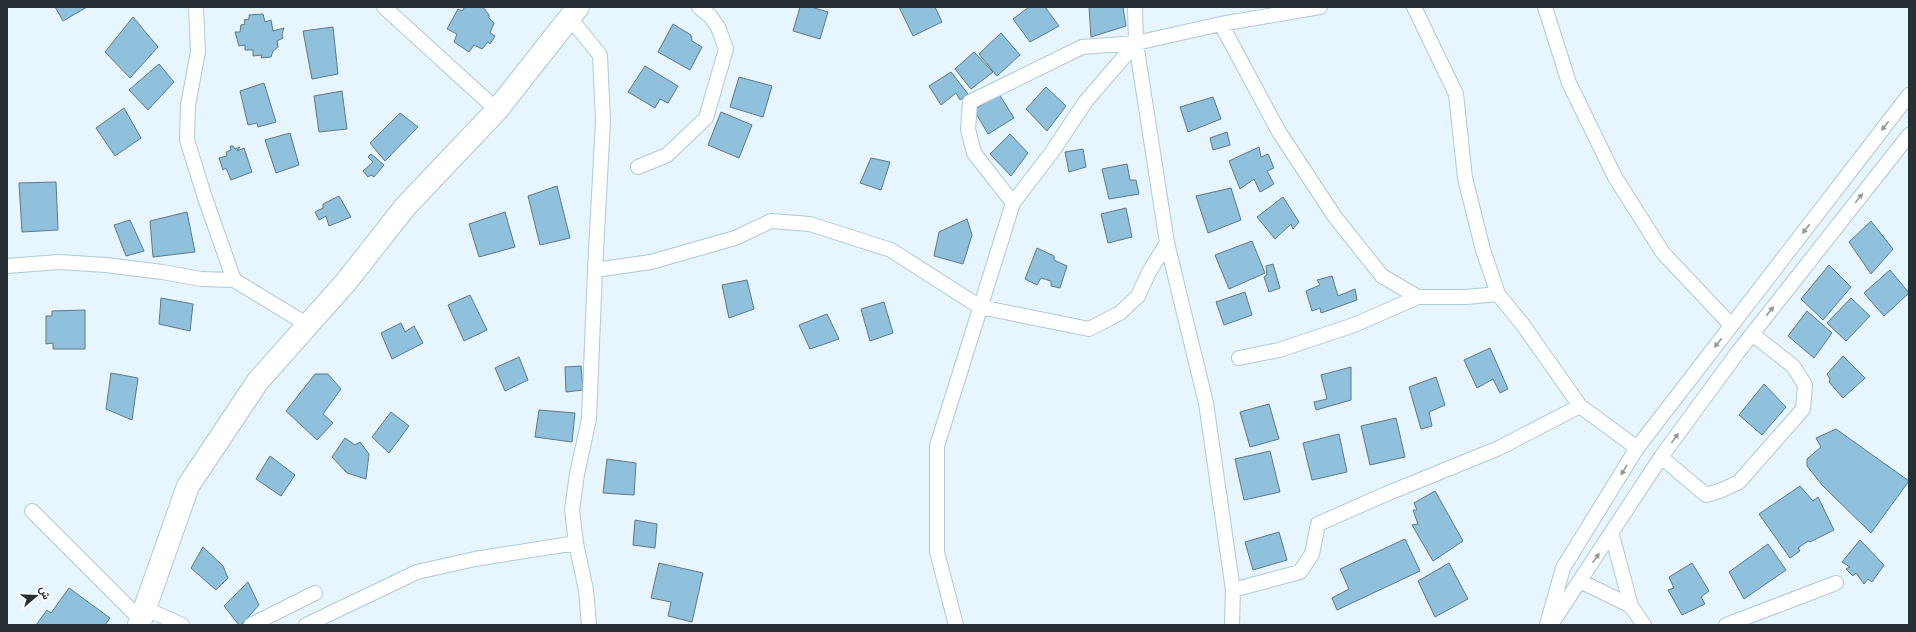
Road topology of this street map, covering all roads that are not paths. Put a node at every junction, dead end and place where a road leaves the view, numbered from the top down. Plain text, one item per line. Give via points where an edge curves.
1 (196, 7) edge
2 (384, 7) edge
3 (699, 7) edge
4 (1136, 7) edge
5 (1320, 7) edge
6 (1414, 7) edge
7 (1545, 7) edge
8 (574, 13) edge
9 (1221, 24) junction
10 (1136, 43) junction
11 (1909, 95) edge
12 (497, 110) junction
13 (1909, 135) edge
14 (638, 167) dead end
15 (1828, 199) junction
16 (1012, 203) junction
17 (1846, 215) junction
18 (1167, 243) junction
19 (7, 266) edge
20 (595, 270) junction
21 (234, 280) junction
22 (1498, 294) junction
23 (1418, 297) junction
24 (980, 307) junction
25 (308, 325) junction
26 (1731, 325) junction
27 (1752, 334) junction
28 (1238, 358) dead end
29 (1580, 406) junction
30 (1637, 448) junction
31 (1661, 457) junction
32 (32, 511) dead end
33 (1612, 535) junction
34 (576, 543) junction
35 (1580, 581) junction
36 (1836, 583) dead end
37 (1233, 590) junction
38 (315, 593) dead end
39 (1631, 606) junction
40 (141, 618) edge
41 (182, 625) edge
42 (251, 625) edge
43 (306, 625) edge
44 (589, 625) edge
45 (956, 625) edge
46 (1232, 625) edge
47 (1547, 625) edge
48 (1551, 625) edge
49 (1644, 625) edge
50 (1726, 625) edge

1 - 21 street via 198,52 188,105 187,140
2 - 12 street
3 - 14 street via 718,27 726,49 706,118 667,155
4 - 10 street
5 - 9 street
6 - 22 street via 1456,94 1465,178 1483,250
7 - 26 street via 1569,83 1615,177 1663,253
8 - 12 main road
8 - 20 street via 600,55 604,121
9 - 10 street
9 - 23 street via 1279,132 1335,217 1382,276
10 - 16 street via 1086,101 1052,152
10 - 16 street via 1082,47 970,102 968,129 974,153
10 - 18 street
11 -> 15 street
12 - 25 main road via 406,207
17 -> 13 street
15 - 17 street
15 -> 26 street
16 - 24 street
27 -> 17 street
18 - 24 street via 1138,296 1120,314 1089,329
18 - 37 street via 1206,403
19 - 21 street via 59,262 106,265 200,279
20 - 24 street via 652,262 735,238 771,222 810,224 891,250
20 - 34 street via 589,419 572,510
21 - 25 street
22 - 23 street
22 - 29 street via 1523,324
23 - 28 street via 1354,325 1279,350
24 - 45 street via 937,446 937,552
25 - 40 main road via 258,381 188,486
26 -> 30 street
31 -> 27 street
27 - 31 street via 1793,366 1805,385 1803,409 1739,482 1722,490 1706,495
29 - 30 street
29 - 37 street via 1498,448 1318,524 1312,554 1300,572
30 -> 47 street via 1563,568
31 - 33 street
32 - 40 street
35 -> 33 street
33 - 39 street
34 - 43 street via 475,559 417,572
34 - 44 street via 586,590
35 - 39 street
35 - 48 street
36 - 50 street
37 - 46 street
38 - 42 street
39 - 49 street
40 - 41 street

